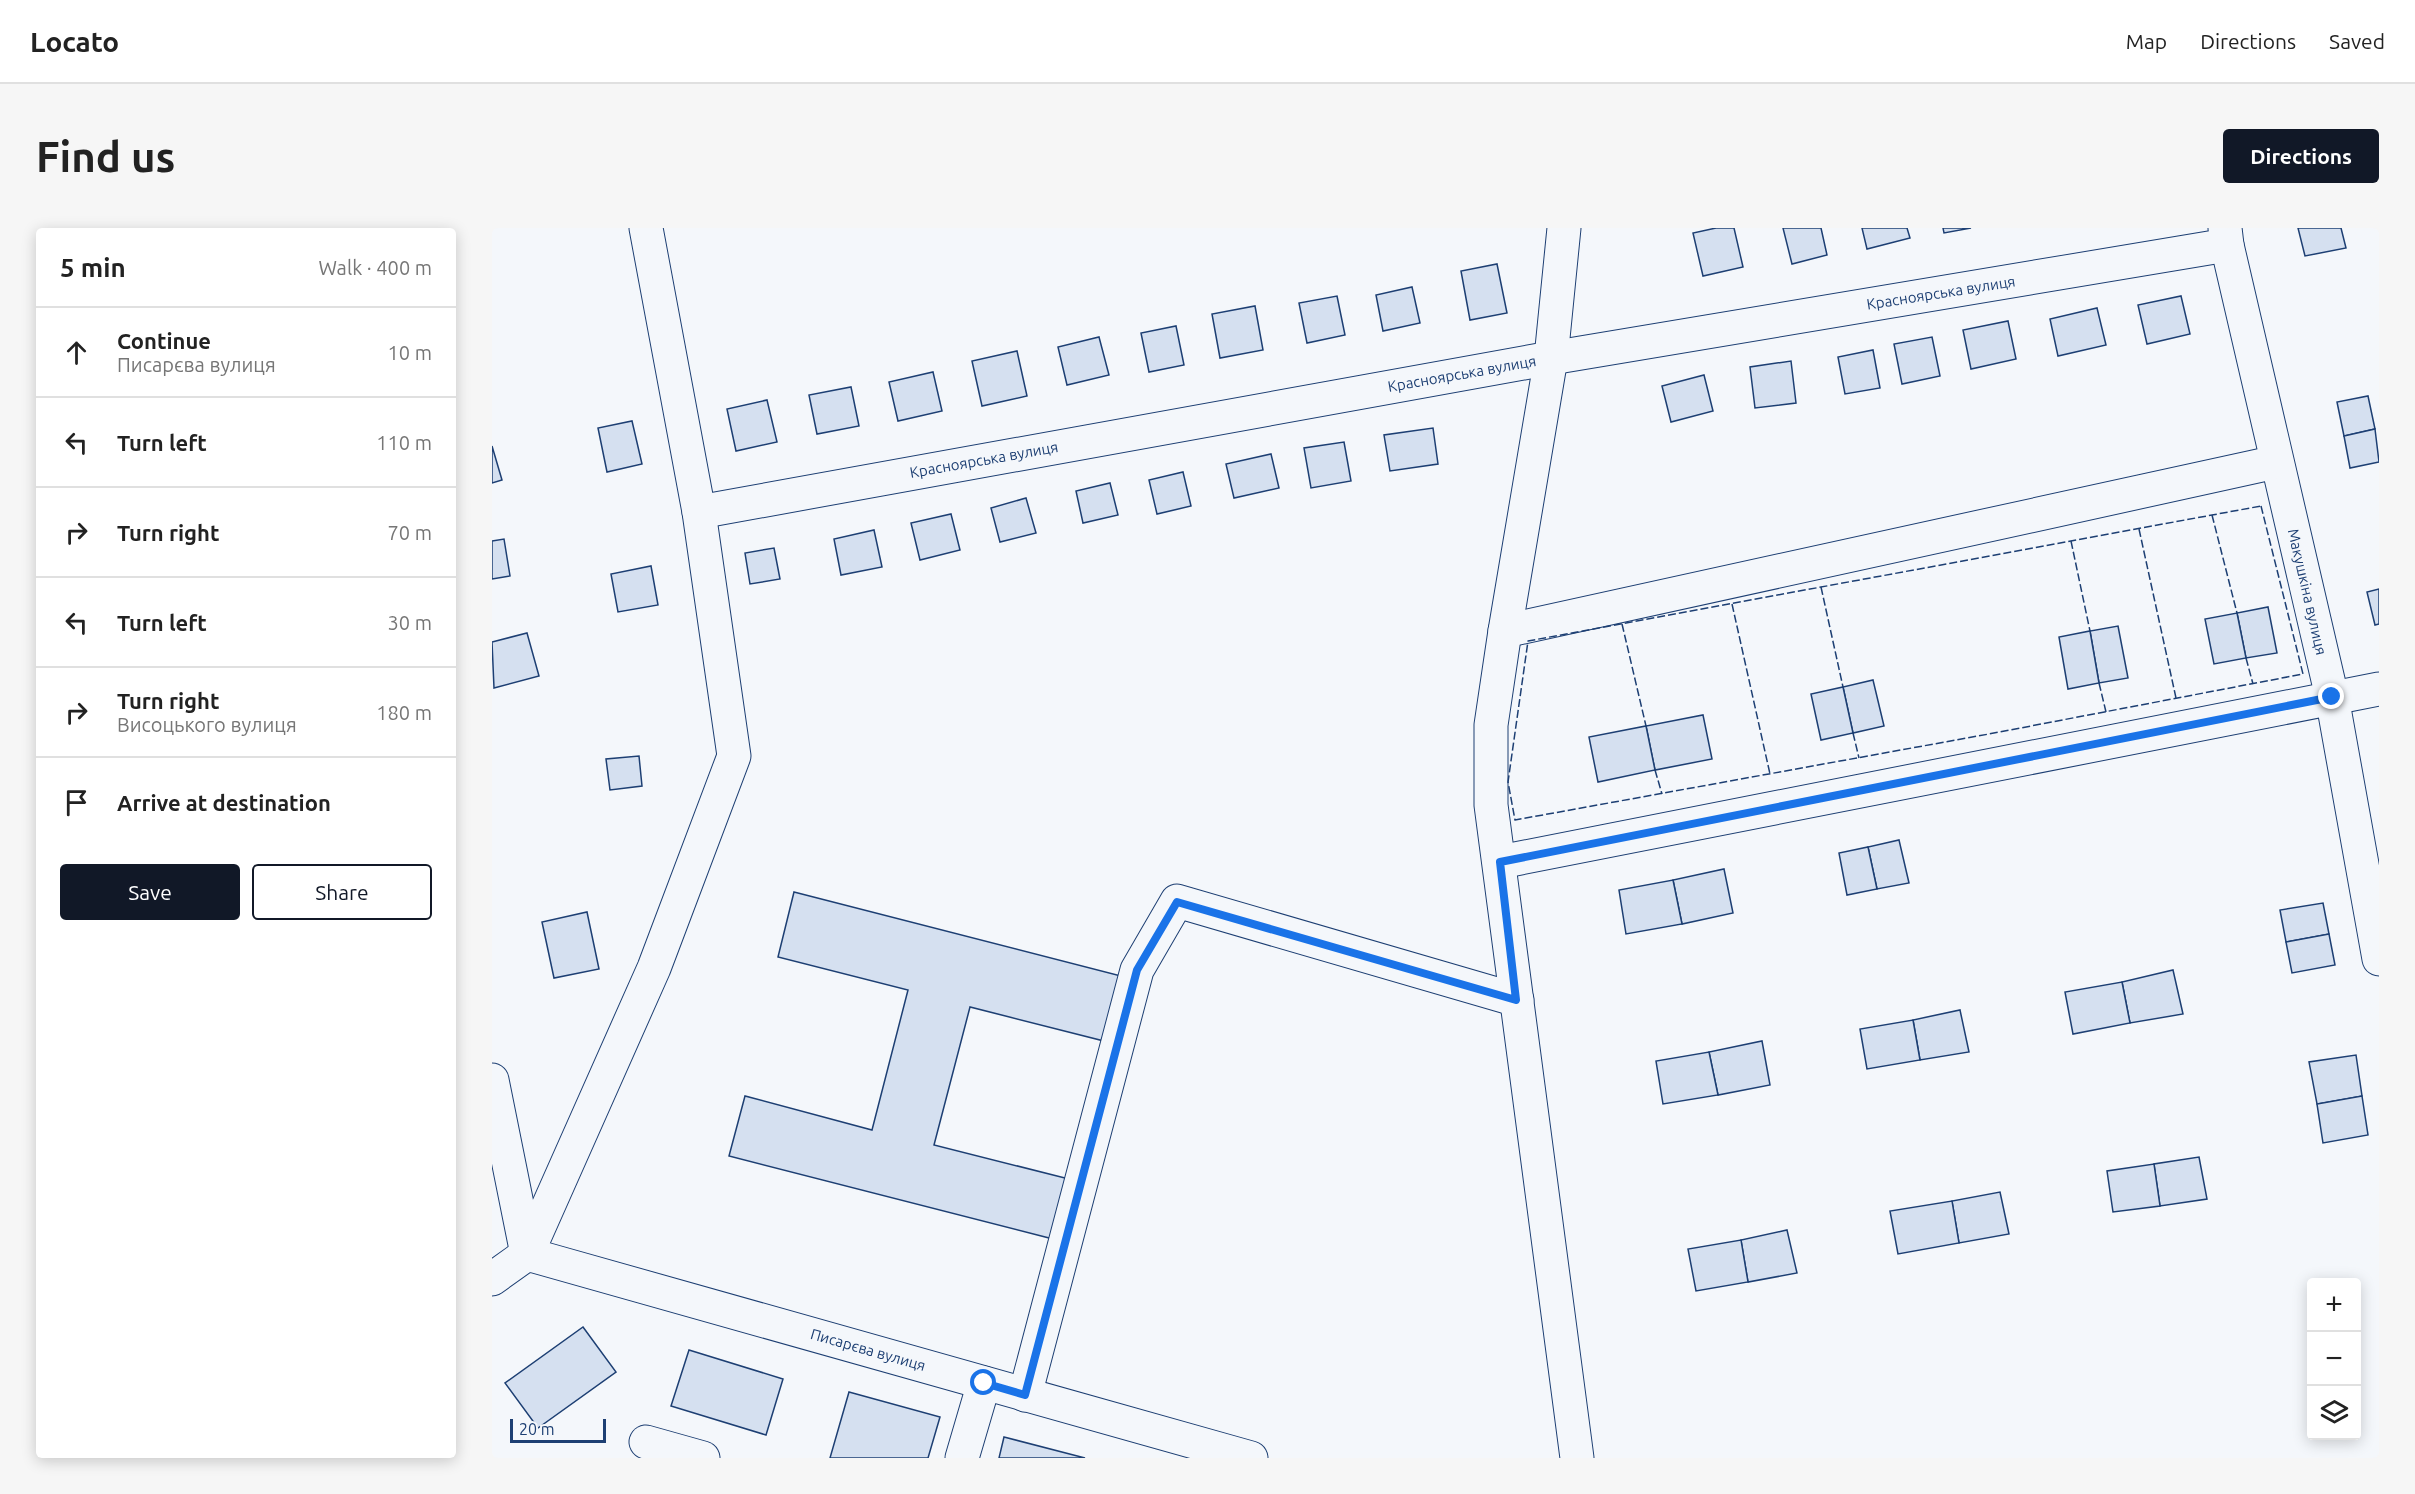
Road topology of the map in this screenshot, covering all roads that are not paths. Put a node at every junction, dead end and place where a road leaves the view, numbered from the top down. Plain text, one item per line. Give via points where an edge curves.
1 (646, 228) edge
2 (1564, 228) edge
3 (2226, 237) edge
4 (1551, 358) junction
5 (2276, 462) junction
6 (699, 512) junction
7 (1505, 631) junction
8 (2379, 689) edge
9 (2332, 697) junction
10 (1500, 862) junction
11 (2379, 959) edge
12 (1516, 1000) junction
13 (492, 1080) edge
14 (527, 1254) junction
15 (492, 1279) edge
16 (984, 1383) junction
17 (1025, 1395) junction
18 (646, 1442) dead end
19 (703, 1458) edge
20 (962, 1458) edge
21 (1251, 1458) edge
22 (1577, 1458) edge

1 - 6 street
2 - 4 street
3 - 4 street, Красноярська вулиця
3 - 5 street, Макушкіна вулиця
4 - 6 street, Красноярська вулиця
4 - 7 street
5 - 7 street
5 - 9 street, Макушкіна вулиця
6 - 14 street via 734,756 654,968
7 - 10 street via 1491,725 1491,805
8 - 9 street
9 - 10 street
9 - 11 street, Макушкіна вулиця
10 - 12 street
12 - 17 street via 1177,902 1137,970
12 - 22 street
13 - 14 street
14 - 15 street
14 - 16 street, Писарєва вулиця
16 - 17 street, Писарєва вулиця
16 - 20 street
17 - 21 street, Писарєва вулиця
18 - 19 street

